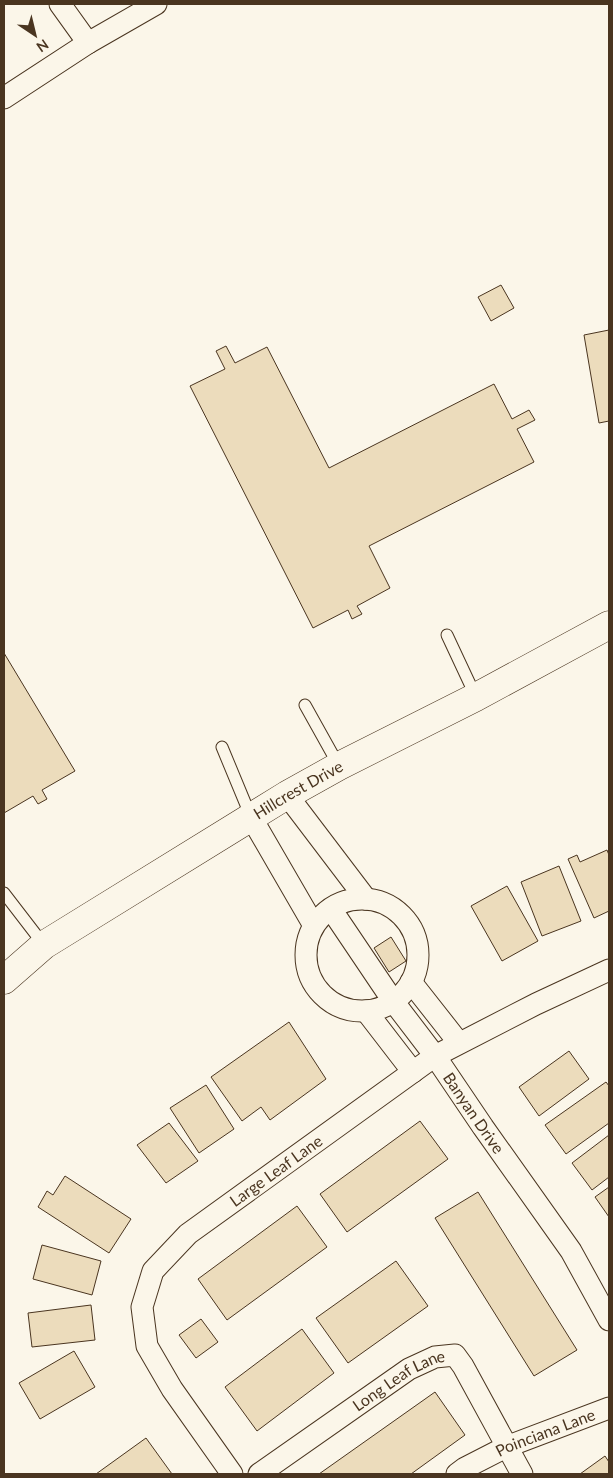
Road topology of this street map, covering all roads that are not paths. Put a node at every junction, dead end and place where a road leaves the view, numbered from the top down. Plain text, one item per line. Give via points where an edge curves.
1 (60, 4) edge
2 (156, 4) edge
3 (88, 42) junction
4 (4, 98) edge
5 (609, 625) edge
6 (447, 635) dead end
7 (476, 697) junction
8 (305, 705) dead end
9 (222, 747) dead end
10 (338, 766) junction
11 (287, 796) junction
12 (251, 817) junction
13 (4, 893) edge
14 (366, 899) junction
15 (331, 909) junction
16 (314, 924) junction
17 (44, 945) junction
18 (609, 970) edge
19 (4, 980) edge
20 (411, 982) junction
21 (393, 1001) junction
22 (366, 1012) junction
23 (459, 1043) junction
24 (435, 1056) junction
25 (413, 1072) junction
26 (609, 1320) edge
27 (609, 1408) edge
28 (506, 1447) junction
29 (232, 1474) edge
30 (259, 1474) edge
31 (457, 1474) edge
32 (522, 1474) edge

1 - 3 street
2 - 3 street
3 - 4 street
5 - 7 street, Hillcrest Drive
6 - 7 lane
7 - 10 street, Hillcrest Drive
8 - 10 lane
9 - 12 lane
10 - 11 street, Hillcrest Drive
11 - 12 street, Hillcrest Drive
11 - 14 street
12 - 16 street
12 - 17 street, Hillcrest Drive
13 - 17 lane
14 - 15 street via 348,901
14 - 20 street via 384,904 400,914 411,928 417,946 417,964
15 - 16 street
15 - 21 street, Banyan Drive
16 - 22 street via 308,937 306,956 309,974 317,990 348,1010
17 - 19 street, Hillcrest Drive
18 - 23 street, Large Leaf Lane
20 - 21 street
20 - 23 street
21 - 22 street
21 - 24 street, Banyan Drive
22 - 25 street
23 - 24 street, Large Leaf Lane
24 - 25 street, Large Leaf Lane
24 - 26 street, Banyan Drive via 571,1250
25 - 29 street, Large Leaf Lane via 188,1234 153,1271 142,1307 147,1346 172,1389
27 - 28 street, Poinciana Lane
28 - 30 street, Long Leaf Lane via 455,1355 435,1357 409,1369
28 - 31 street, Poinciana Lane
28 - 32 street

